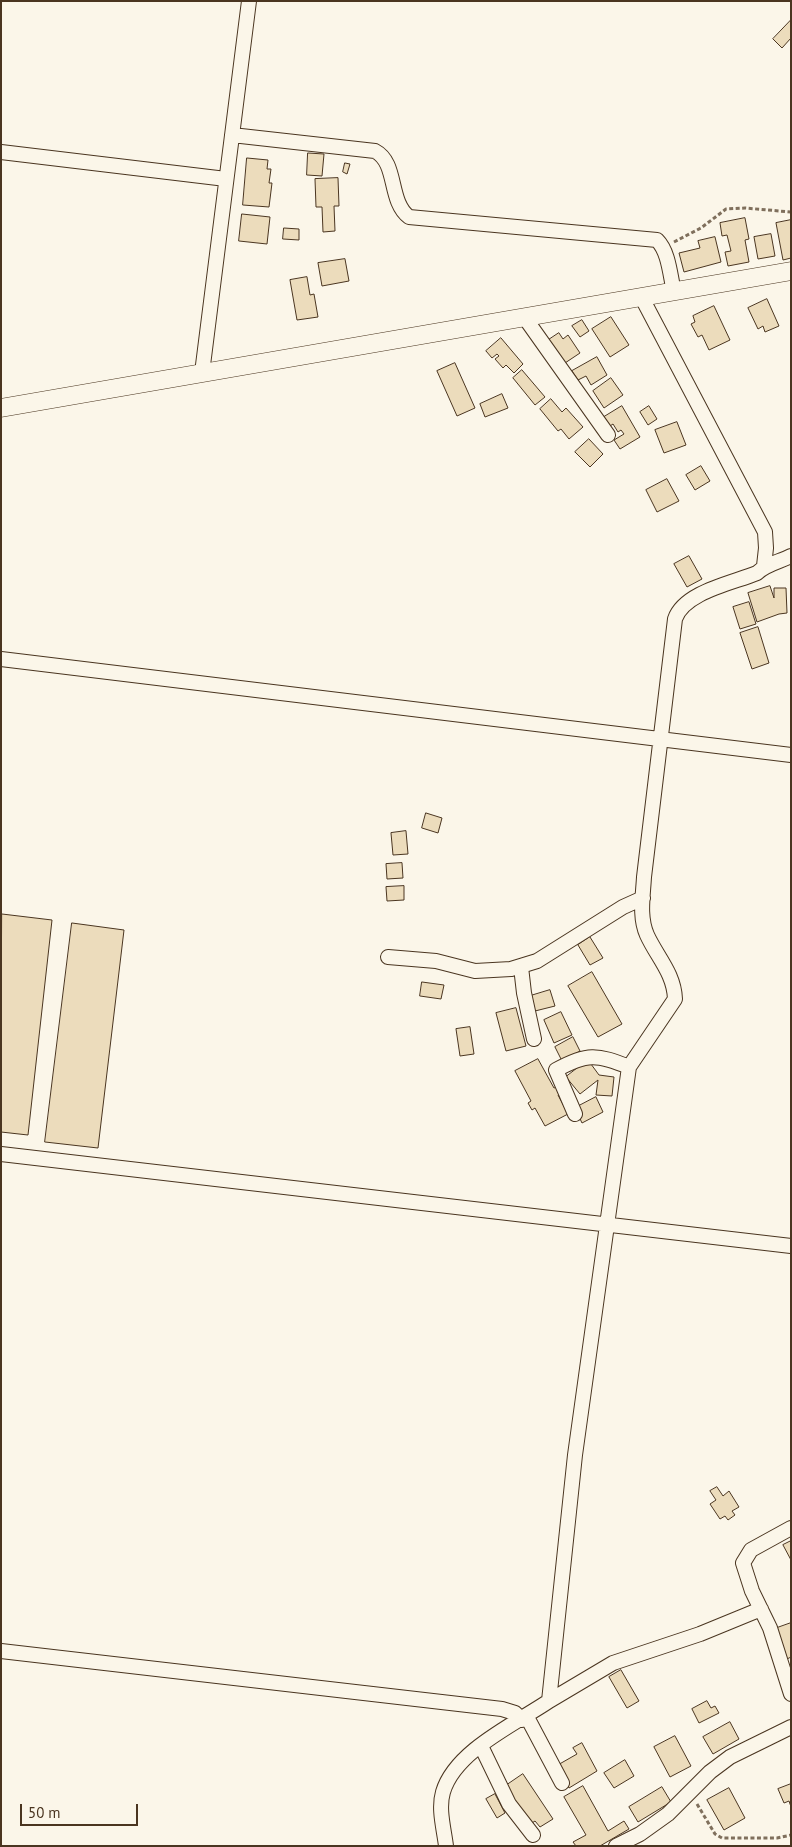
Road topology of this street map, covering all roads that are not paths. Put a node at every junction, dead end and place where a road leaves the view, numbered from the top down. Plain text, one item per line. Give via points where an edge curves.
1 (249, 1) edge
2 (232, 135) junction
3 (1, 152) edge
4 (226, 179) junction
5 (791, 271) edge
6 (674, 292) junction
7 (642, 298) junction
8 (525, 318) junction
9 (202, 373) junction
10 (1, 408) edge
11 (608, 435) dead end
12 (791, 556) edge
13 (764, 566) junction
14 (1, 658) edge
15 (662, 738) junction
16 (791, 755) edge
17 (643, 898) junction
18 (388, 957) dead end
19 (521, 967) junction
20 (534, 1039) dead end
21 (629, 1067) junction
22 (575, 1114) dead end
23 (1, 1154) edge
24 (605, 1225) junction
25 (791, 1246) edge
26 (791, 1528) edge
27 (761, 1609) junction
28 (1, 1651) edge
29 (791, 1694) edge
30 (549, 1701) junction
31 (524, 1718) junction
32 (791, 1727) edge
33 (481, 1746) junction
34 (562, 1783) dead end
35 (533, 1835) dead end
36 (446, 1846) edge
37 (616, 1846) edge

1 - 2 street
2 - 4 street
2 - 6 street via 374,151 386,160 398,202 409,217 657,240 662,245
3 - 4 street
4 - 9 street
5 - 6 street
6 - 7 street
7 - 8 street
7 - 13 street via 765,532
8 - 9 street
8 - 11 street
9 - 10 street
12 - 13 street
13 - 15 street via 757,573 696,596 677,612
14 - 15 street
15 - 16 street
15 - 17 street
17 - 19 street via 623,907 544,957
17 - 21 street via 646,930 668,970 675,999
18 - 19 street via 436,961 475,971
19 - 20 street
21 - 22 street via 596,1055 556,1070
21 - 24 street
23 - 24 street
24 - 25 street
24 - 30 street via 575,1455
26 - 27 street via 751,1550 743,1563
27 - 29 street
27 - 30 street via 700,1634 613,1663
28 - 31 street via 502,1709
30 - 31 street
31 - 33 street
31 - 34 street
32 - 37 street via 730,1757 657,1822
33 - 35 street via 509,1804
33 - 36 street via 457,1767 443,1793

